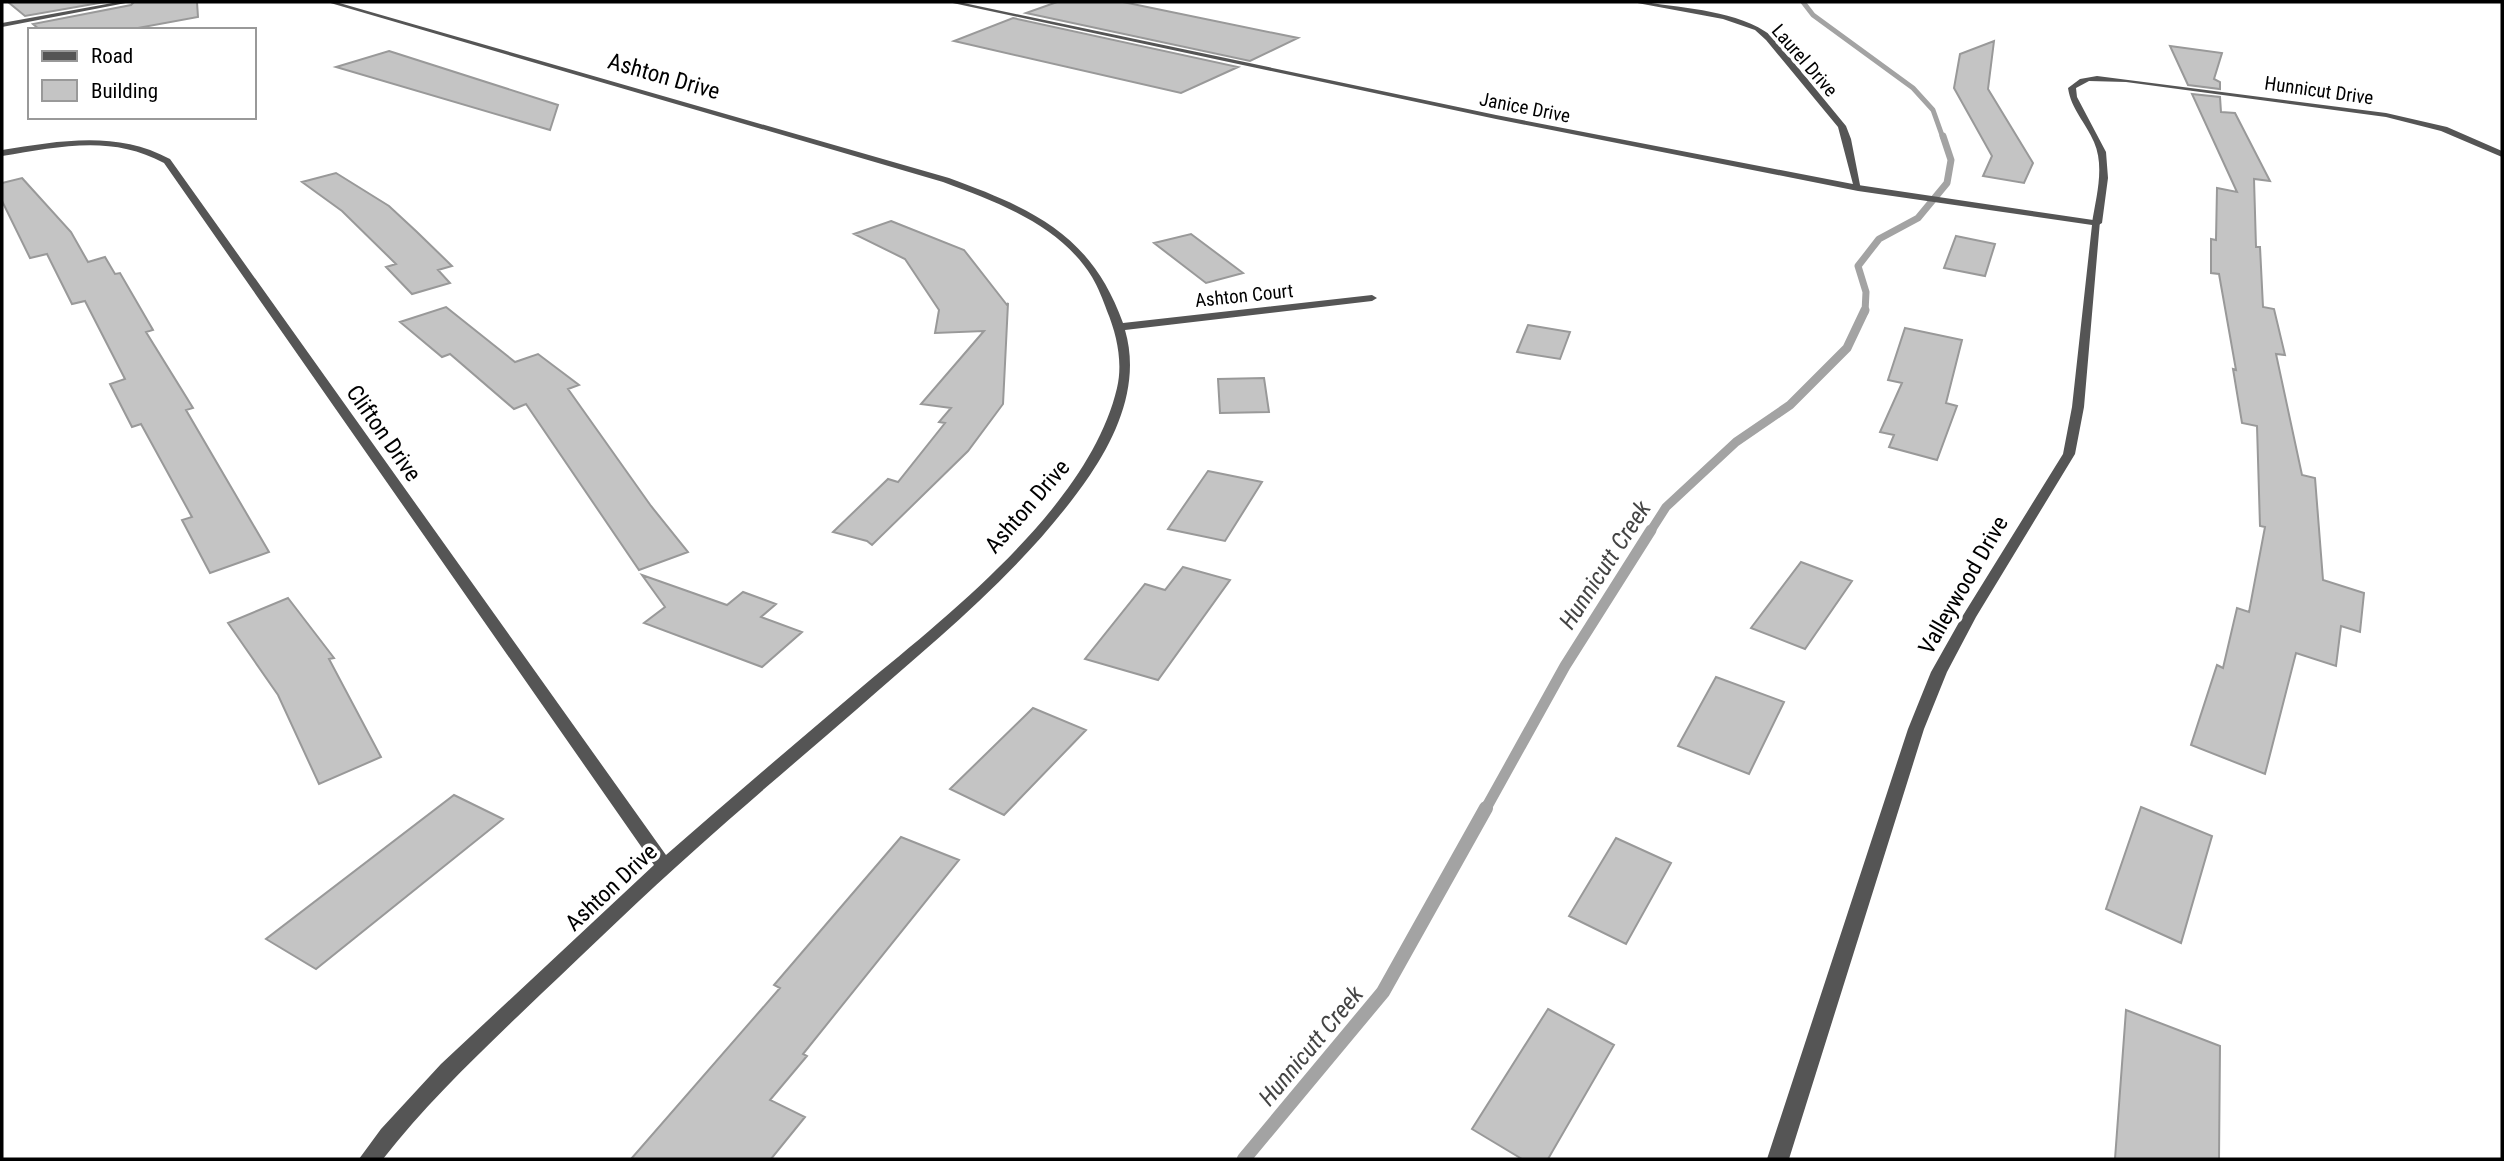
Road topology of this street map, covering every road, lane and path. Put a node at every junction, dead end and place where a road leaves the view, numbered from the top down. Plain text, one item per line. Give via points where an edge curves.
1 (128, 2) edge
2 (330, 2) edge
3 (951, 2) edge
4 (1635, 2) edge
5 (2, 25) edge
6 (2126, 80) joint
7 (2, 153) edge
8 (2502, 154) edge
9 (1858, 188) junction
10 (2097, 223) junction
11 (1372, 298) dead end
12 (1120, 327) junction
13 (664, 866) junction
14 (370, 1159) edge
15 (1778, 1159) edge

1 - 5 street
2 - 12 street, Ashton Drive via 980,192 1031,217 1071,246 1097,276
3 - 9 street, Janice Drive
4 - 9 street, Laurel Drive via 1724,16 1769,38 1842,126
6 - 8 street, Hunnicut Drive via 2386,115 2444,129
6 - 10 street, Valleywood Drive via 2092,78 2072,88 2080,113 2102,151
7 - 13 street, Clifton Drive via 98,143 144,151 167,162
9 - 10 street, Janice Drive
10 - 15 street, Valleywood Drive via 2069,454 1939,672 1916,729
11 - 12 street, Ashton Court
12 - 13 street, Ashton Drive via 1126,368 1123,391 1104,439 1070,493 1027,544 947,623
13 - 14 street, Ashton Drive via 457,1061

